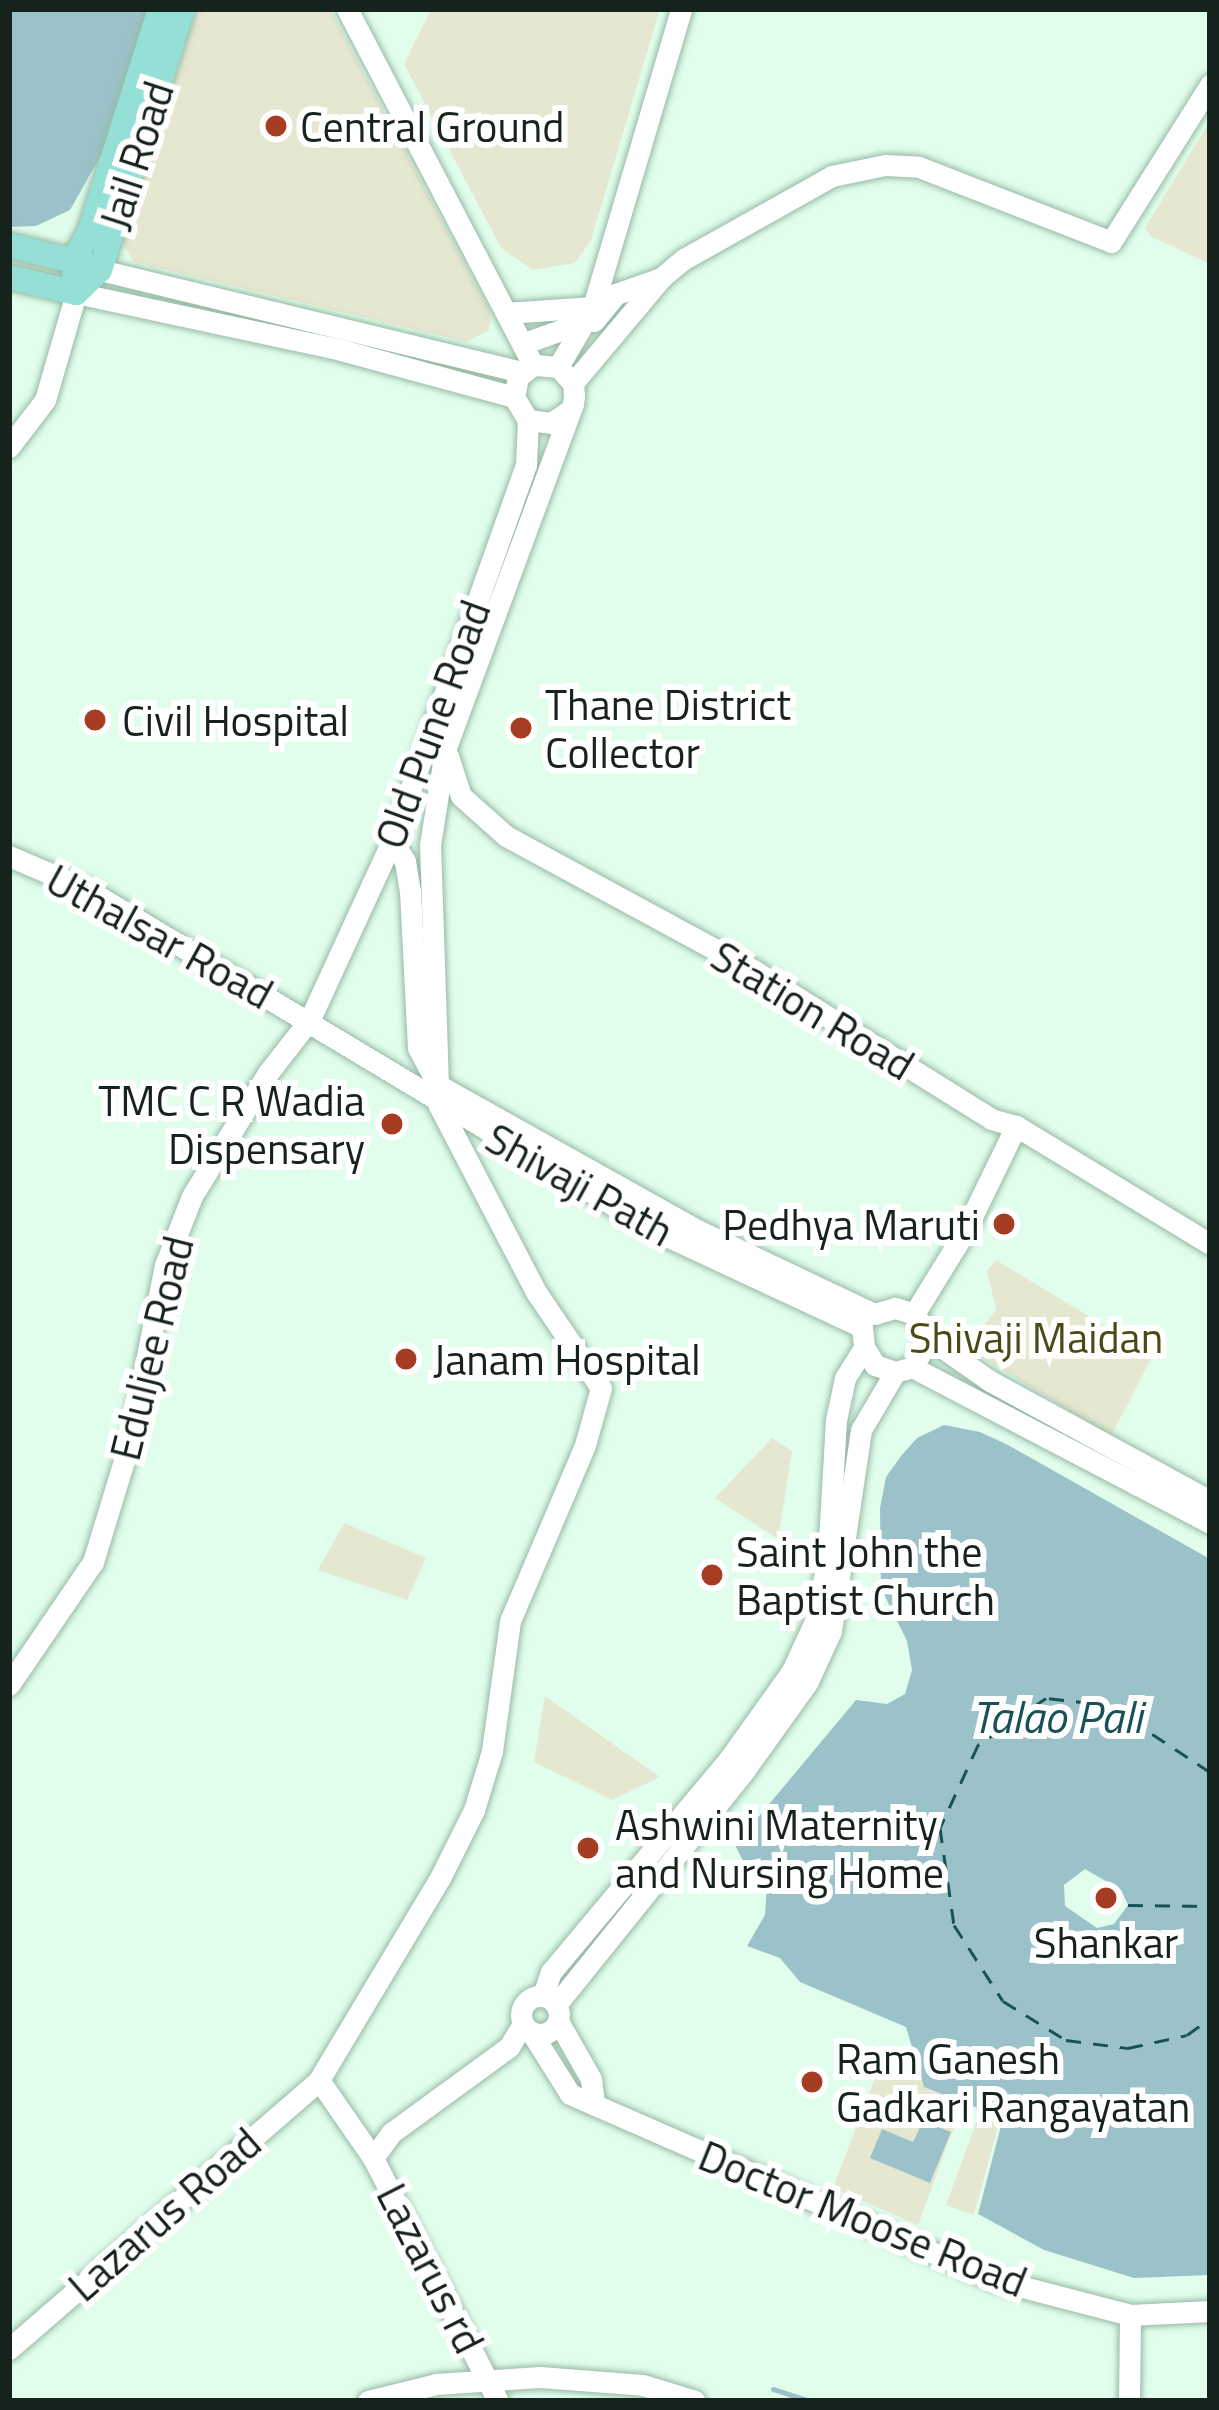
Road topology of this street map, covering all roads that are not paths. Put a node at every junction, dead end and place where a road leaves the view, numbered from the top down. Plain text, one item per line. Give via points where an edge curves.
1 (160, 9) edge
2 (184, 9) edge
3 (347, 9) edge
4 (681, 9) edge
5 (1210, 85) edge
6 (9, 245) edge
7 (73, 260) junction
8 (100, 270) junction
9 (9, 277) edge
10 (661, 278) junction
11 (76, 293) junction
12 (599, 302) junction
13 (506, 313) junction
14 (522, 344) junction
15 (528, 369) junction
16 (565, 374) junction
17 (514, 397) junction
18 (570, 410) junction
19 (528, 420) junction
20 (9, 447) edge
21 (446, 750) junction
22 (392, 841) junction
23 (9, 856) edge
24 (310, 1019) junction
25 (438, 1094) junction
26 (1016, 1126) junction
27 (1210, 1244) edge
28 (914, 1315) junction
29 (867, 1329) junction
30 (926, 1336) junction
31 (903, 1369) junction
32 (1210, 1501) edge
33 (1210, 1523) edge
34 (9, 1685) edge
35 (552, 2008) junction
36 (527, 2028) junction
37 (320, 2080) junction
38 (594, 2105) junction
39 (358, 2130) junction
40 (391, 2133) junction
41 (373, 2158) junction
42 (1210, 2311) edge
43 (1130, 2315) junction
44 (9, 2349) edge
45 (488, 2378) junction
46 (368, 2401) edge
47 (498, 2401) edge
48 (694, 2401) edge
49 (1129, 2401) edge

1 - 7 main road via 89,233
2 - 8 main road, Jail Road
3 - 13 main road
4 - 12 main road
5 - 10 main road via 1111,242 950,175 885,165 832,176
6 - 7 main road
7 - 8 main road
7 - 11 main road
8 - 11 main road, Jail Road
8 - 15 main road
9 - 11 main road
10 - 12 main road
10 - 16 main road
11 - 17 main road
11 - 20 main road via 45,400
12 - 13 main road via 542,315
12 - 14 main road
12 - 16 main road
12 - 16 main road
13 - 14 main road
14 - 15 main road
15 - 16 main road
15 - 17 main road
16 - 18 main road
17 - 19 main road
18 - 19 main road via 551,424
18 - 21 main road, Old Pune Road
19 - 22 main road, Old Pune Road via 526,464
21 - 25 main road, Old Pune Road via 430,845
21 - 26 main road, Station Road via 461,796 506,836 753,970 991,1119
22 - 24 main road, Old Pune Road
22 - 25 main road via 410,891 418,1048
23 - 24 main road, Uthalsar Road via 86,889
24 - 25 main road, Shivaji Path
24 - 34 main road, Eduljee Road via 192,1196 165,1265 131,1438 92,1562
25 - 29 main road, Shivaji Path via 658,1232
25 - 37 main road, Lazarus Road via 536,1292 601,1388 510,1621 492,1751 474,1810
26 - 27 main road, Station Road
26 - 28 main road
28 - 29 main road via 895,1308
28 - 30 main road
29 - 31 main road via 875,1365
29 - 35 main road via 844,1378 828,1558 815,1621 792,1671 729,1759 550,1972
30 - 31 main road via 924,1354
30 - 32 main road via 990,1381
31 - 33 main road
31 - 35 main road via 861,1430 831,1631 807,1683
35 - 36 main road via 546,2033
35 - 36 main road via 527,2001
35 - 38 main road via 591,2079
36 - 38 main road, Doctor Moose Road via 570,2094
36 - 40 main road
37 - 39 main road, Lazarus rd
37 - 44 main road, Lazarus Road
38 - 43 main road, Doctor Moose Road via 996,2280
39 - 40 main road
39 - 41 main road, Lazarus rd
40 - 41 main road
41 - 45 main road, Lazarus rd
42 - 43 main road, Doctor Moose Road
43 - 49 main road
45 - 46 main road
45 - 47 main road
45 - 48 main road via 644,2385

